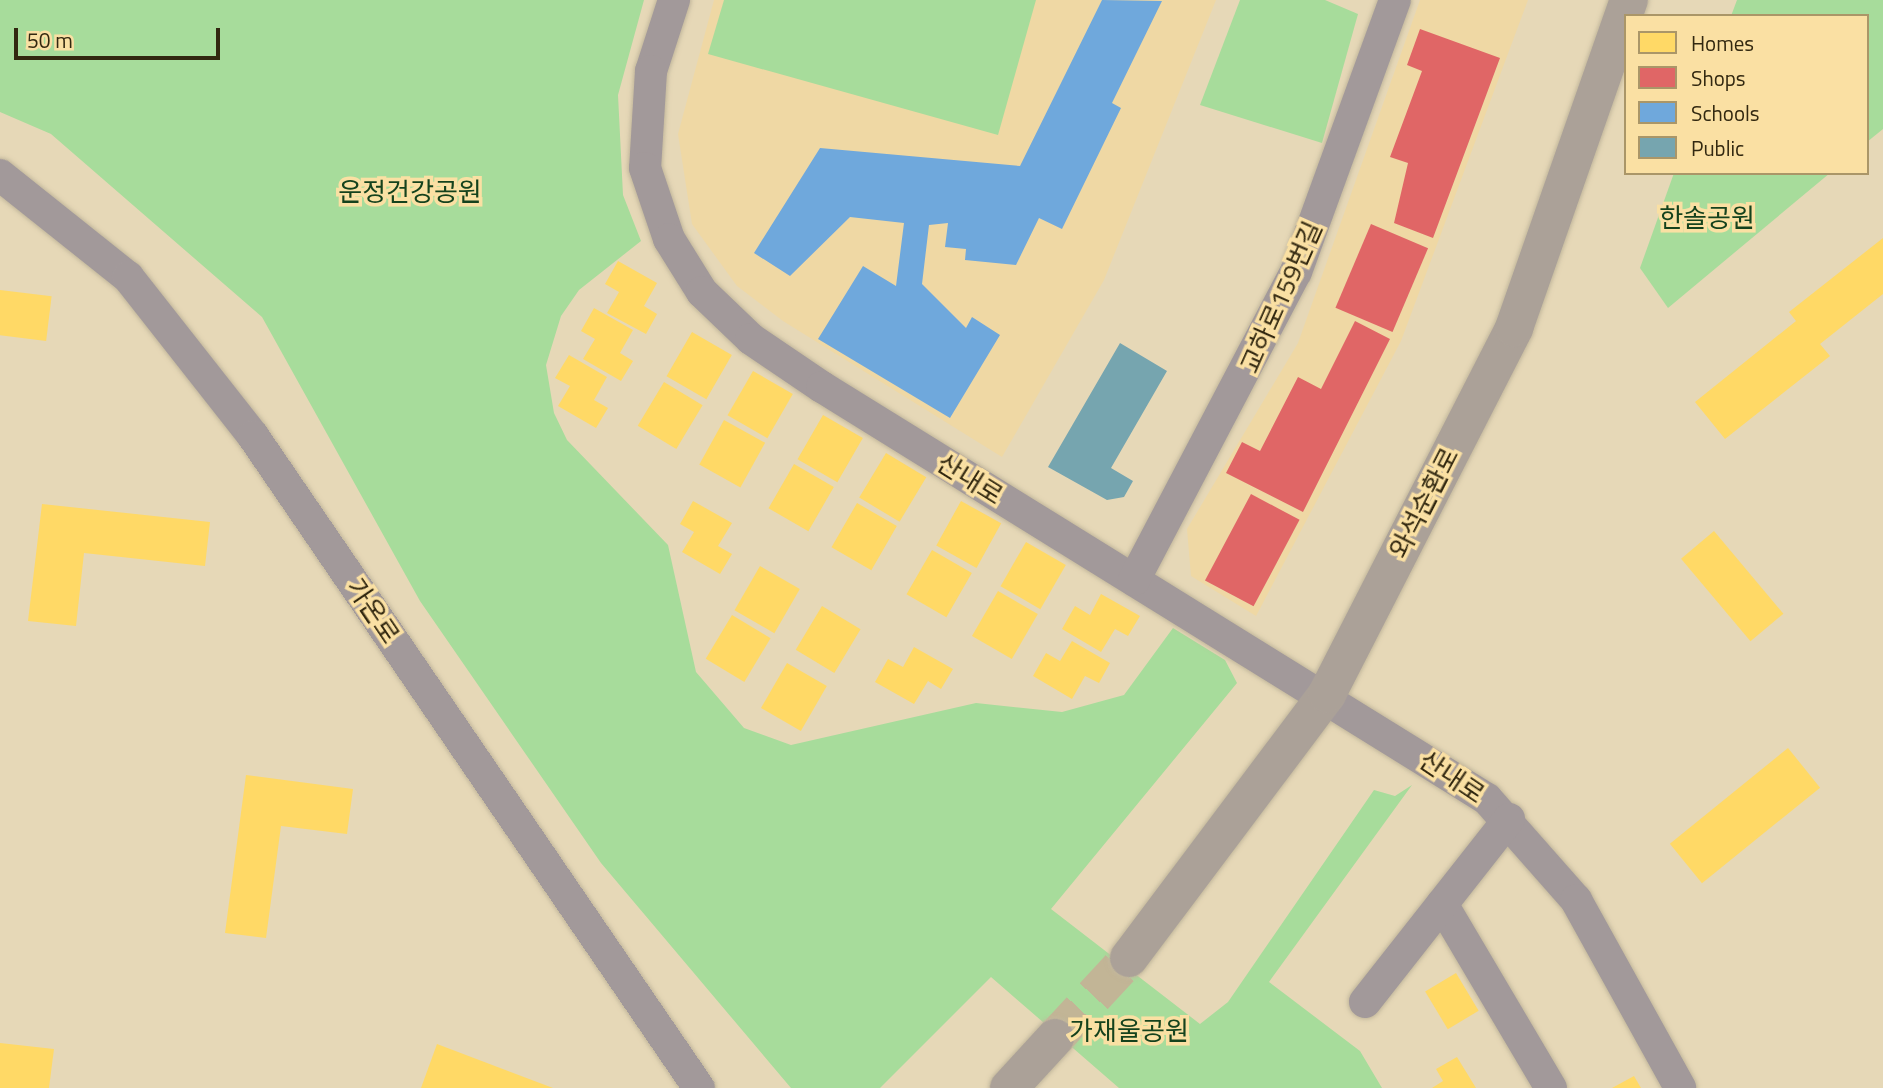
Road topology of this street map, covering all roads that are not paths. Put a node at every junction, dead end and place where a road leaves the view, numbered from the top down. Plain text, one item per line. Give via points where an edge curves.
1 (674, 0) edge
2 (1395, 0) edge
3 (1624, 14) edge
4 (0, 175) edge
5 (1134, 580) junction
6 (1327, 694) junction
7 (1509, 819) junction
8 (1442, 904) junction
9 (1129, 958) tunnel mouth
10 (1365, 1002) dead end
11 (1055, 1038) tunnel mouth
12 (699, 1088) edge
13 (1009, 1088) edge
14 (1551, 1088) edge
15 (1681, 1088) edge

1 - 5 street, 산내로 via 651,71 645,168 669,239 702,292 751,339 822,387
2 - 5 street, 교하로159번길 via 1290,284
3 - 6 street, 와석순환로 via 1514,328
4 - 12 street, 가온로 via 128,277 253,436
5 - 6 street, 산내로
6 - 7 street, 산내로
6 - 9 street, 와석순환로
7 - 8 street, 산내로
7 - 15 street, 산내로 via 1576,900
8 - 10 street, 산내로
8 - 14 street
11 - 13 street

